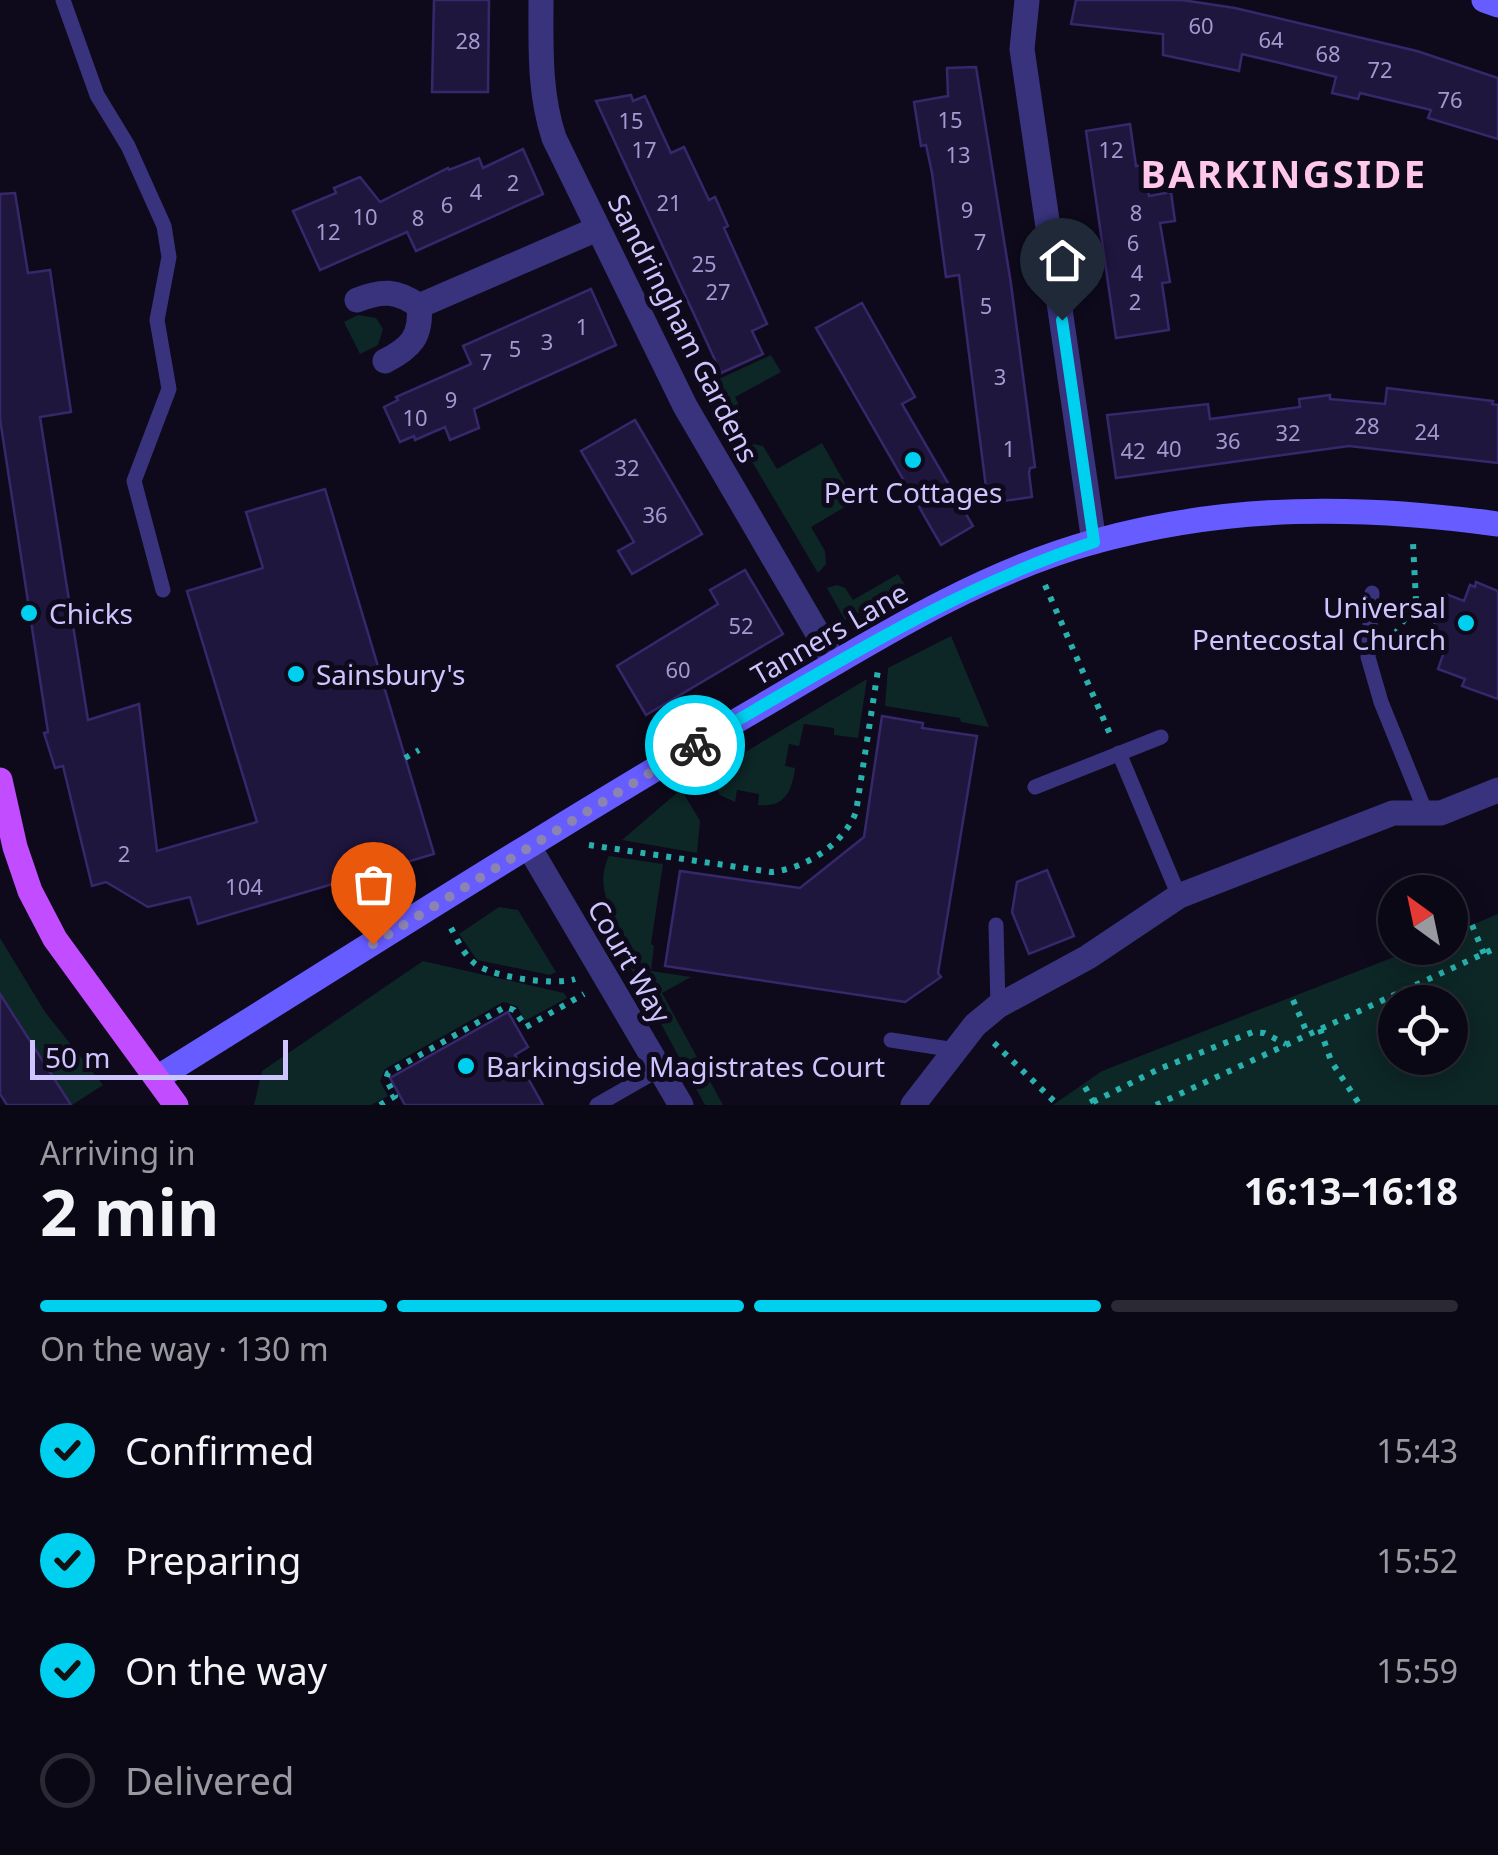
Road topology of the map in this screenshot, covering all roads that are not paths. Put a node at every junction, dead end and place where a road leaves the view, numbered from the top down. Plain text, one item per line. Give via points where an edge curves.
1 (63, 0) edge
2 (541, 0) edge
3 (1027, 0) edge
4 (1484, 0) edge
5 (1498, 4) edge
6 (597, 229) junction
7 (357, 300) dead end
8 (419, 306) junction
9 (385, 361) dead end
10 (1498, 524) edge
11 (1094, 542) junction
12 (163, 590) dead end
13 (1372, 593) dead end
14 (835, 664) junction
15 (1161, 737) dead end
16 (1119, 753) junction
17 (0, 780) edge
18 (1035, 787) dead end
19 (1498, 790) edge
20 (1426, 813) junction
21 (536, 842) junction
22 (8, 850) edge
23 (1179, 896) junction
24 (996, 925) dead end
25 (998, 1006) junction
26 (891, 1040) dead end
27 (955, 1050) junction
28 (658, 1070) junction
29 (157, 1078) junction
30 (176, 1105) edge
31 (597, 1105) edge
32 (681, 1105) edge
33 (913, 1105) edge

1 - 12 lane via 97,95 164,226 169,257 157,320 168,390 134,480
2 - 6 street, Sandringham Gardens via 544,108
3 - 11 street via 1022,50
4 - 5 street
6 - 8 street
6 - 14 street, Sandringham Gardens via 685,406
7 - 8 street via 392,292
8 - 9 street via 418,337
10 - 11 street, Tanners Lane via 1412,512 1282,511
11 - 14 street, Tanners Lane via 957,596
13 - 20 lane via 1368,656
14 - 21 street, Tanners Lane
15 - 16 lane
16 - 18 lane
16 - 23 lane
17 - 22 main road
19 - 20 street
20 - 23 street via 1393,813
21 - 28 street, Court Way
21 - 29 street, Tanners Lane
22 - 29 main road via 54,939
23 - 25 street via 1088,958
24 - 25 lane
25 - 27 street
26 - 27 lane
27 - 33 street
28 - 31 lane
28 - 32 street, Court Way
29 - 30 main road

